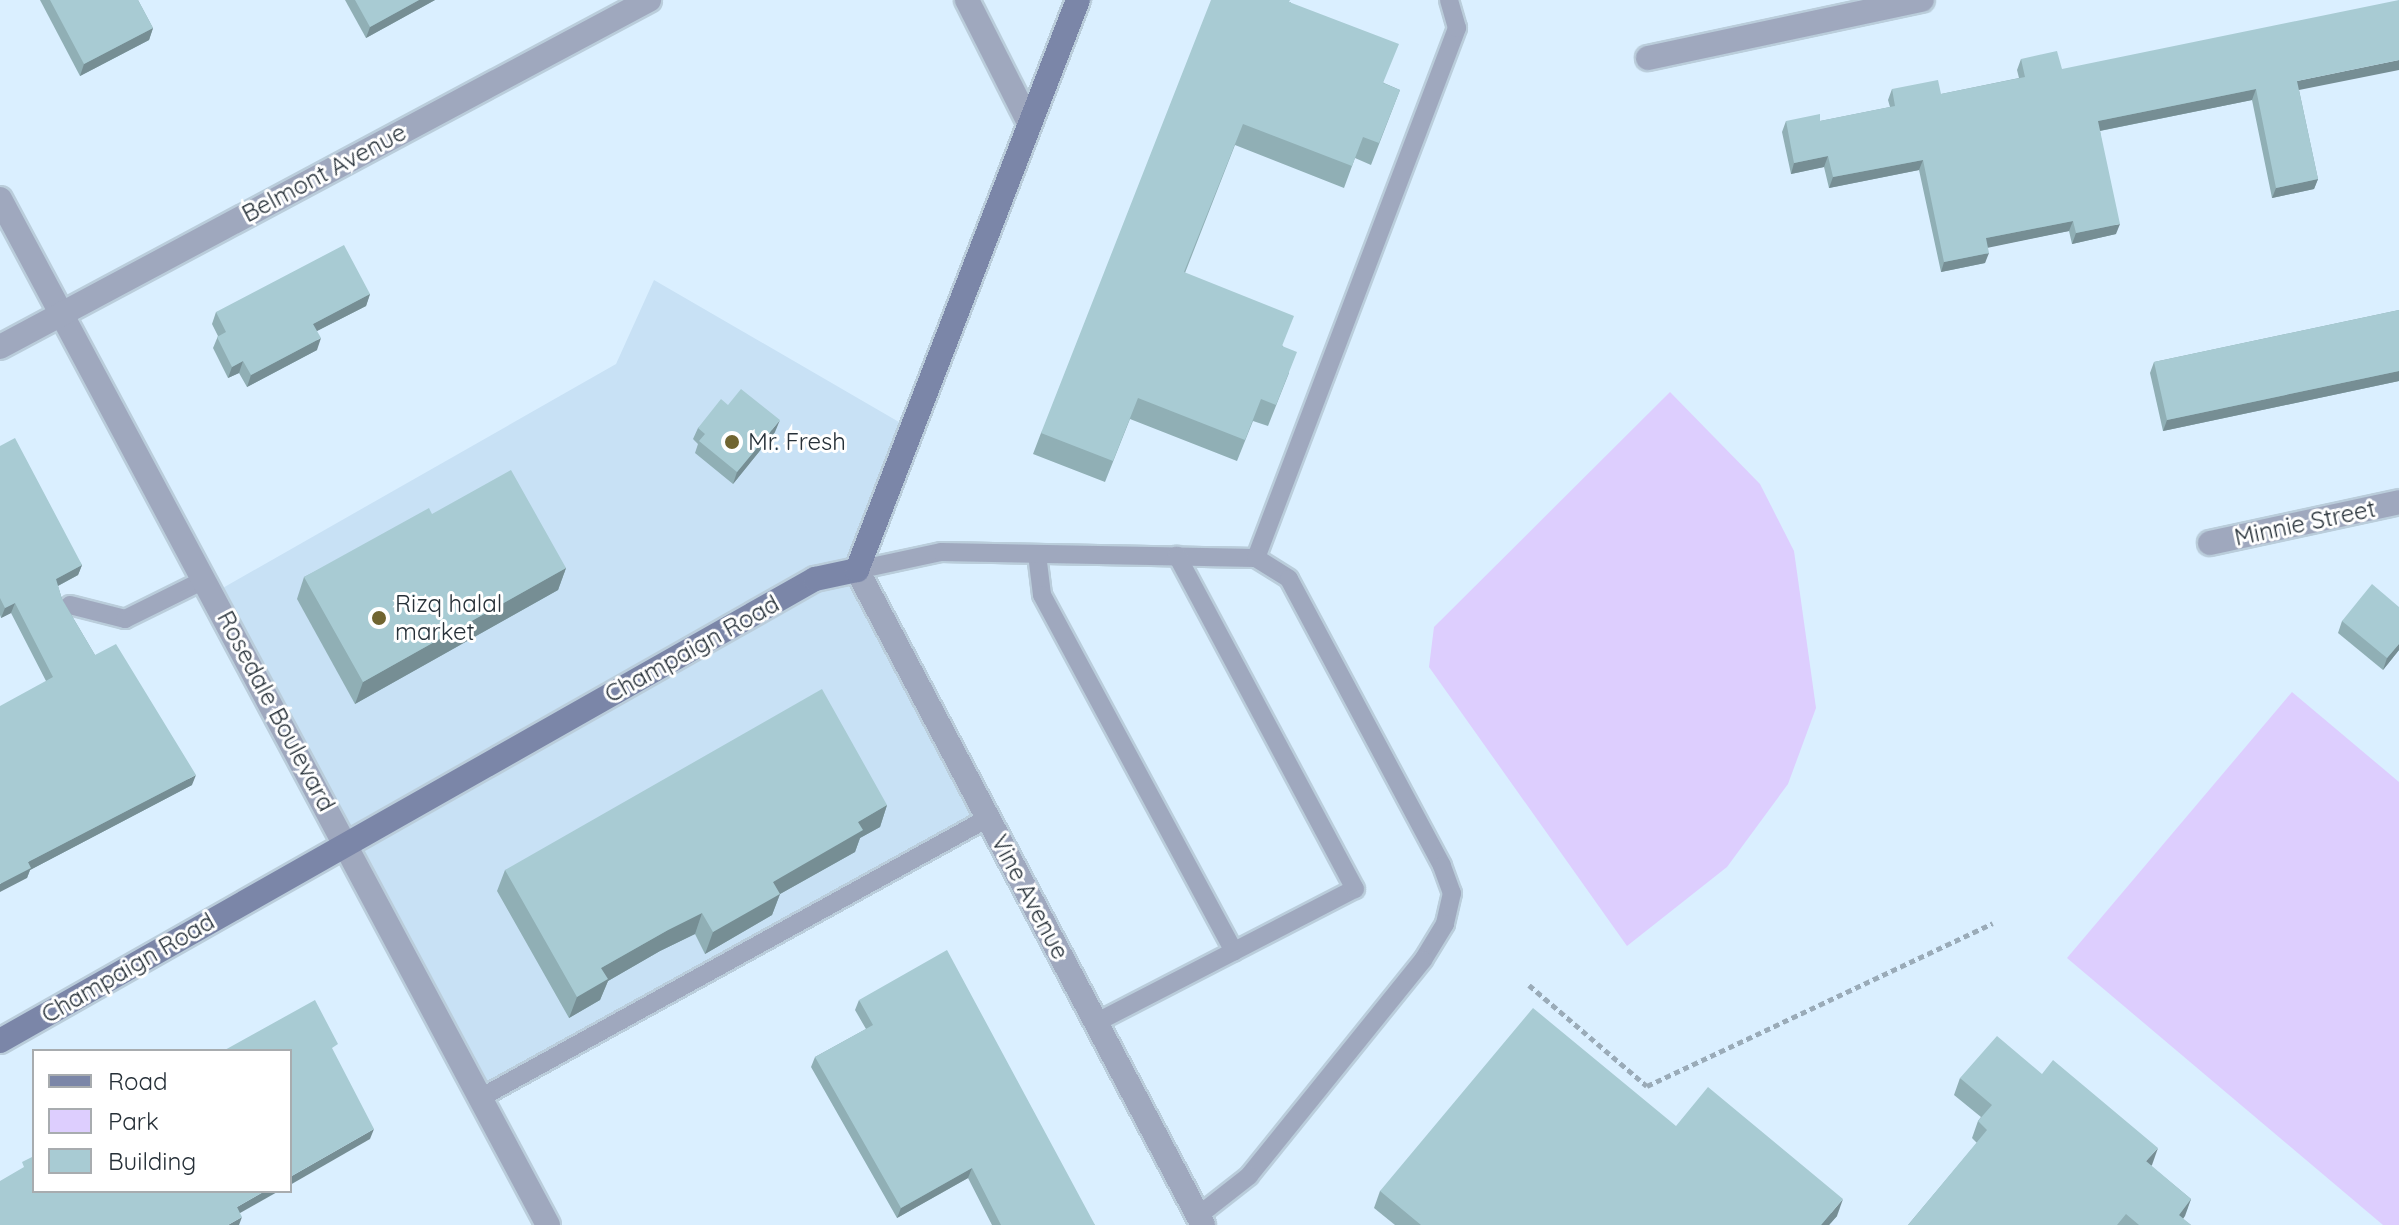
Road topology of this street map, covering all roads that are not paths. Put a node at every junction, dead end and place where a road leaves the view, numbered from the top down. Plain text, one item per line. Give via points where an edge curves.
1 (649, 0) edge
2 (967, 0) edge
3 (1078, 0) edge
4 (1449, 0) edge
5 (1922, 0) edge
6 (1648, 58) dead end
7 (1029, 123) junction
8 (0, 199) edge
9 (62, 314) junction
10 (0, 347) edge
11 (2399, 502) edge
12 (2210, 543) dead end
13 (1037, 554) junction
14 (1177, 556) junction
15 (1256, 558) junction
16 (857, 570) junction
17 (206, 579) junction
18 (70, 605) edge
19 (988, 818) junction
20 (347, 845) junction
21 (1234, 952) junction
22 (1097, 1022) junction
23 (0, 1041) edge
24 (480, 1098) junction
25 (1200, 1221) edge
26 (548, 1225) edge

1 - 9 street, Belmont Avenue
2 - 7 street
3 - 7 street
4 - 15 lane via 1457,28
5 - 6 street
7 - 16 street
8 - 9 street, Rosedale Boulevard
9 - 10 street, Belmont Avenue
9 - 17 street, Rosedale Boulevard
11 - 12 street, Minnie Street
13 - 14 lane
13 - 16 lane via 941,552
13 - 21 lane via 1042,595
14 - 15 lane
14 - 21 lane via 1355,889
15 - 25 lane via 1289,579 1452,893 1445,924 1423,960 1249,1176
16 - 19 street, Vine Avenue
16 - 20 street, Champaign Road via 815,579
17 - 18 lane via 125,619
17 - 20 street, Rosedale Boulevard
19 - 22 street, Vine Avenue
19 - 24 lane
20 - 23 street, Champaign Road
20 - 24 street, Rosedale Boulevard
21 - 22 lane
22 - 25 street, Vine Avenue
24 - 26 street, Rosedale Boulevard

